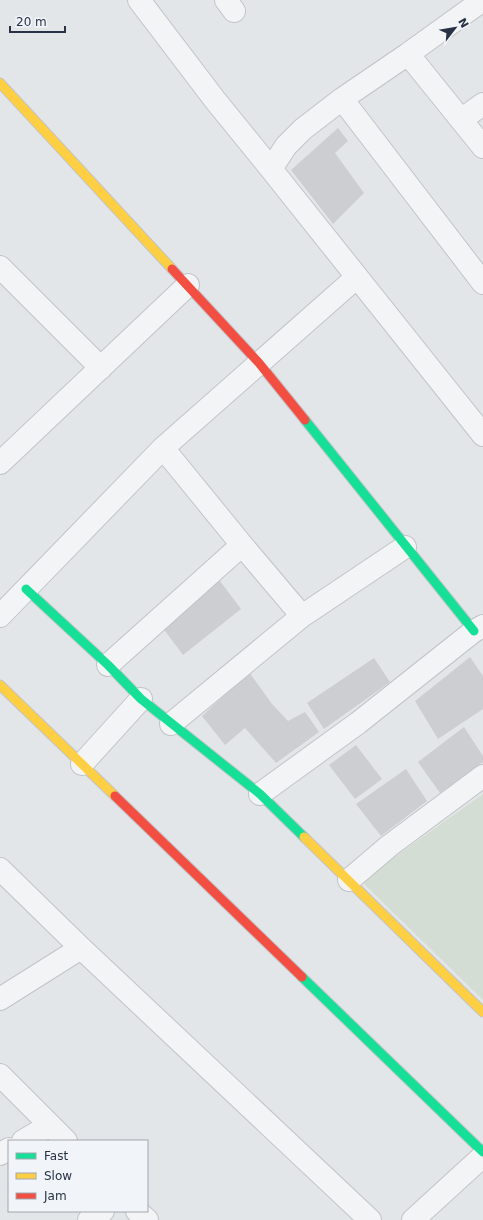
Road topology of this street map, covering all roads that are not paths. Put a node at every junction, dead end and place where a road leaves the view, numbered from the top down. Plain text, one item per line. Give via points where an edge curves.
1 (140, 0) edge
2 (483, 0) edge
3 (408, 54) junction
4 (0, 82) edge
5 (342, 99) junction
6 (483, 104) edge
7 (462, 120) junction
8 (483, 147) edge
9 (271, 169) junction
10 (0, 267) edge
11 (357, 277) junction
12 (483, 284) edge
13 (188, 285) junction
14 (259, 363) junction
15 (101, 368) junction
16 (483, 435) edge
17 (163, 448) junction
18 (0, 463) edge
19 (242, 545) junction
20 (405, 547) junction
21 (26, 589) junction
22 (0, 616) edge
23 (302, 616) junction
24 (479, 629) edge
25 (108, 665) junction
26 (0, 685) edge
27 (141, 699) junction
28 (171, 724) junction
29 (82, 764) junction
30 (483, 776) edge
31 (260, 794) junction
32 (0, 869) edge
33 (349, 880) junction
34 (81, 948) junction
35 (0, 998) edge
36 (483, 1012) edge
37 (0, 1075) edge
38 (50, 1125) junction
39 (25, 1140) edge
40 (65, 1140) edge
41 (483, 1152) edge
42 (483, 1156) edge
43 (101, 1212) edge
44 (138, 1212) edge
45 (89, 1220) edge
46 (147, 1220) edge
47 (370, 1220) edge
48 (413, 1220) edge

1 - 9 street
2 - 3 street
3 - 5 street
3 - 7 street
4 - 13 street
5 - 9 street via 303,129 286,146
5 - 12 street
6 - 7 street
7 - 8 street
9 - 11 street
10 - 15 street
11 - 14 street
11 - 16 street
13 - 14 street
13 - 15 street
14 - 17 street
14 - 20 street
15 - 18 street
17 - 19 street
17 - 21 street
19 - 23 street
19 - 25 street
20 - 23 street
20 - 24 street
21 - 22 street
21 - 25 street
23 - 28 street
24 - 31 street via 358,723
25 - 27 street
26 - 29 street
27 - 28 street
27 - 29 street
28 - 31 street
29 - 41 street
30 - 33 street via 389,846
31 - 33 street
32 - 34 street
33 - 36 street
34 - 35 street
34 - 47 street
37 - 38 street
38 - 39 street
38 - 40 street
42 - 48 street
43 - 45 street
44 - 46 street

